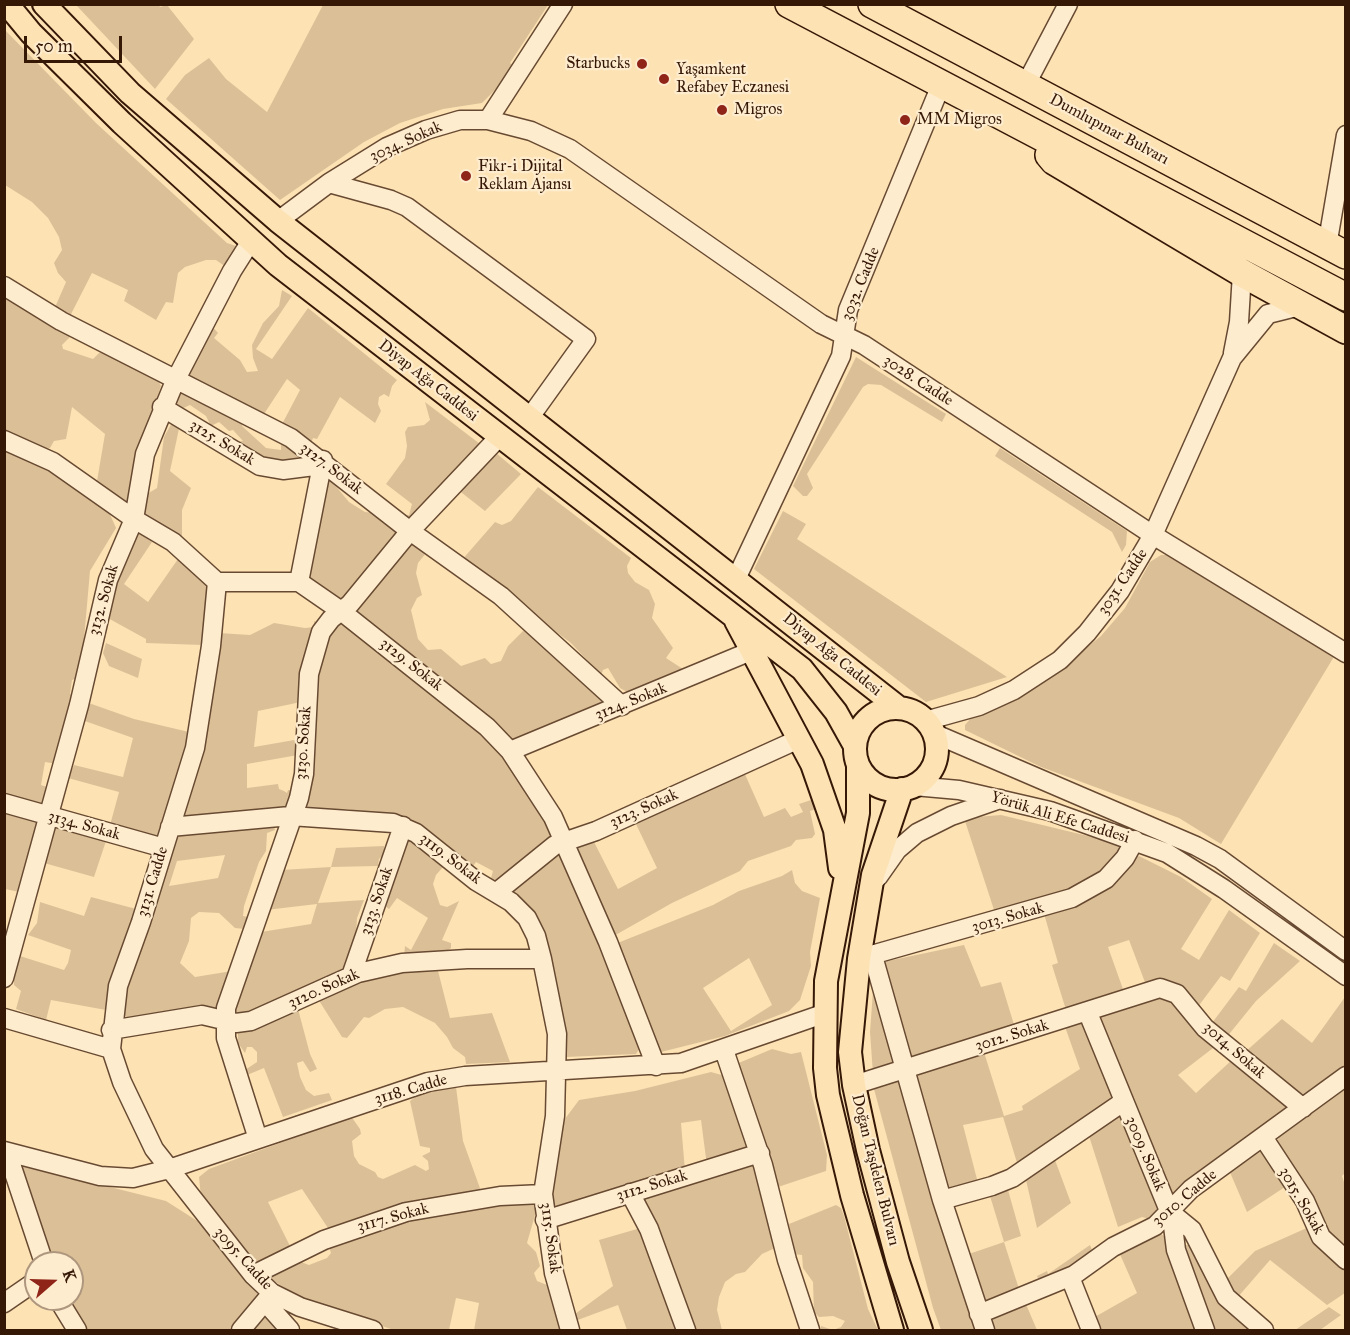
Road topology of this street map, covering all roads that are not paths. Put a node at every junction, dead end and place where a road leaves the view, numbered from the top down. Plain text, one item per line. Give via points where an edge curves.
1 (7, 4) edge
2 (44, 4) edge
3 (563, 4) edge
4 (789, 4) edge
5 (872, 4) edge
6 (1061, 7) edge
7 (941, 85) junction
8 (1025, 86) junction
9 (488, 120) junction
10 (1028, 128) junction
11 (1346, 135) edge
12 (1344, 156) edge
13 (329, 183) junction
14 (278, 222) junction
15 (251, 241) junction
16 (1336, 251) edge
17 (1242, 273) junction
18 (4, 286) edge
19 (1346, 297) edge
20 (1300, 306) junction
21 (1346, 330) edge
22 (843, 334) junction
23 (1232, 358) junction
24 (174, 381) junction
25 (162, 407) junction
26 (530, 417) junction
27 (500, 437) junction
28 (4, 440) edge
29 (322, 462) junction
30 (134, 519) junction
31 (410, 531) junction
32 (1153, 535) junction
33 (736, 579) junction
34 (217, 582) junction
35 (299, 582) junction
36 (342, 611) junction
37 (731, 612) junction
38 (752, 651) junction
39 (1346, 653) edge
40 (622, 706) junction
41 (899, 708) junction
42 (929, 727) junction
43 (799, 739) junction
44 (510, 751) junction
45 (857, 756) junction
46 (908, 788) junction
47 (1001, 799) junction
48 (4, 803) edge
49 (290, 816) junction
50 (50, 817) junction
51 (403, 826) junction
52 (170, 827) junction
53 (564, 840) junction
54 (1135, 840) junction
55 (164, 848) junction
56 (842, 887) junction
57 (497, 892) junction
58 (870, 892) junction
59 (1346, 951) edge
60 (866, 957) junction
61 (542, 959) junction
62 (351, 976) junction
63 (1346, 976) edge
64 (4, 978) edge
65 (1169, 989) joint
66 (1088, 1013) junction
67 (823, 1014) junction
68 (4, 1018) edge
69 (225, 1021) junction
70 (111, 1030) junction
71 (111, 1049) junction
72 (724, 1050) junction
73 (656, 1066) junction
74 (905, 1070) junction
75 (558, 1072) junction
76 (1346, 1076) edge
77 (854, 1085) junction
78 (1123, 1102) junction
79 (1303, 1108) junction
80 (1263, 1137) junction
81 (258, 1139) junction
82 (6, 1151) edge
83 (760, 1154) junction
84 (169, 1169) junction
85 (630, 1193) junction
86 (543, 1194) junction
87 (942, 1200) junction
88 (1170, 1212) junction
89 (544, 1220) junction
90 (40, 1251) edge
91 (1346, 1260) edge
92 (253, 1275) junction
93 (1070, 1277) junction
94 (24, 1289) edge
95 (269, 1298) junction
96 (4, 1303) edge
97 (65, 1311) edge
98 (982, 1322) edge
99 (77, 1330) edge
100 (241, 1330) edge
101 (290, 1330) edge
102 (373, 1330) edge
103 (570, 1330) edge
104 (686, 1330) edge
105 (810, 1330) edge
106 (892, 1330) edge
107 (921, 1330) edge
108 (1091, 1330) edge
109 (1205, 1330) edge
110 (1264, 1330) edge

1 - 15 main road, Diyap Ağa Caddesi via 85,87
2 - 14 main road, Diyap Ağa Caddesi via 130,93
3 - 9 street
4 - 7 highway
5 - 8 highway, Dumlupınar Bulvarı
6 - 8 street
7 - 10 highway
7 - 22 street, 3032. Cadde via 848,310
8 - 16 highway, Dumlupınar Bulvarı
9 - 13 street, 3034. Sokak via 460,120 426,130 387,147
9 - 22 street, 3028. Cadde via 531,131 570,149 821,324
10 - 17 highway via 1054,161
10 - 19 highway
11 - 12 street
12 - 16 street
13 - 14 street, 3034. Sokak
13 - 26 street via 407,207 586,339
14 - 26 main road, Diyap Ağa Caddesi
15 - 24 street, 3132. Sokak via 231,270
15 - 27 main road, Diyap Ağa Caddesi
17 - 20 highway
17 - 23 street, 3031. Cadde
18 - 24 street, 3127. Sokak via 60,321
20 - 21 highway
20 - 23 street, 3031. Cadde via 1268,314
22 - 32 street, 3028. Cadde
22 - 33 street, 3032. Cadde via 841,356
23 - 32 street, 3031. Cadde
24 - 25 street, 3132. Sokak
24 - 29 street, 3127. Sokak via 283,434
25 - 29 street, 3125. Sokak via 260,466 284,470
25 - 30 street, 3132. Sokak via 145,454
26 - 33 main road, Diyap Ağa Caddesi
27 - 31 street, 3130. Sokak
27 - 37 main road, Diyap Ağa Caddesi
28 - 30 street via 53,462
29 - 31 street, 3127. Sokak
29 - 35 street
30 - 34 street via 173,542
30 - 50 street, 3132. Sokak via 100,609
31 - 36 street, 3130. Sokak
31 - 40 street, 3127. Sokak via 501,596
32 - 39 street, 3028. Cadde
32 - 42 street, 3031. Cadde via 1115,598 1060,660 997,699
33 - 41 main road, Diyap Ağa Caddesi
34 - 35 street
34 - 52 street, 3131. Cadde via 195,748
35 - 36 street, 3129. Sokak
36 - 44 street, 3129. Sokak via 448,695
36 - 49 street, 3130. Sokak via 321,632 309,674 304,774
37 - 38 main road
37 - 45 main road, Diyap Ağa Caddesi via 807,674 839,717
38 - 40 street, 3124. Sokak
38 - 43 main road
40 - 44 street, 3124. Sokak
41 - 42 main road, Diyap Ağa Caddesi via 913,712
41 - 45 main road, Diyap Ağa Caddesi via 869,718 857,735
42 - 46 main road via 936,745 931,769
42 - 59 street, Yörük Ali Efe Caddesi via 1196,846 1220,859
43 - 53 street, 3123. Sokak via 596,831
43 - 56 main road via 835,830
44 - 53 street, 3129. Sokak
45 - 46 main road, Diyap Ağa Caddesi via 876,785
45 - 56 main road, Diyap Ağa Caddesi via 858,813
46 - 47 street, Yörük Ali Efe Caddesi via 959,790
46 - 58 main road via 880,848
47 - 54 street, Yörük Ali Efe Caddesi
47 - 58 street via 951,816 917,833 887,862
48 - 50 street, 3134. Sokak
49 - 51 street, 3119. Sokak
49 - 52 street, 3119. Sokak
49 - 69 street, 3130. Sokak
50 - 55 street, 3134. Sokak
50 - 64 street, 3132. Sokak
51 - 57 street, 3119. Sokak via 476,881
51 - 62 street, 3133. Sokak
52 - 55 street, 3131. Cadde
53 - 57 street, 3123. Sokak via 546,850
53 - 73 street, 3129. Sokak
54 - 60 street, 3013. Sokak via 1112,873 1081,894
54 - 63 street, Yörük Ali Efe Caddesi via 1203,874
55 - 70 street, 3131. Cadde via 118,986
56 - 67 main road, Diyap Ağa Caddesi
57 - 61 street, 3119. Sokak via 527,918
58 - 60 main road
60 - 74 street
60 - 77 main road, Doğan Taşdelen Bulvarı via 853,1005 850,1052
61 - 62 street, 3120. Sokak via 402,963
61 - 75 street, 3119. Sokak via 554,1010
62 - 69 street, 3120. Sokak via 251,1021
65 - 66 street, 3012. Sokak via 1151,989
65 - 79 street, 3014. Sokak via 1205,1028
66 - 74 street, 3012. Sokak
66 - 78 street, 3009. Sokak
67 - 72 street, 3118. Cadde
67 - 106 main road, Doğan Taşdelen Bulvarı via 828,1095
68 - 71 street
69 - 70 street, 3120. Sokak via 202,1015
69 - 81 street, 3130. Sokak via 226,1038
70 - 71 street, 3131. Cadde
71 - 84 street, 3131. Cadde via 138,1119
72 - 73 street, 3118. Cadde
72 - 83 street
73 - 75 street, 3118. Cadde
74 - 77 street, 3012. Sokak
74 - 87 street
75 - 81 street, 3118. Cadde via 465,1076 428,1082
75 - 86 street, 3115. Sokak
76 - 79 street, 3010. Cadde
77 - 107 main road, Doğan Taşdelen Bulvarı via 884,1210
78 - 87 street via 1012,1178
78 - 88 street, 3009. Sokak
79 - 80 street, 3010. Cadde
80 - 88 street, 3010. Cadde via 1191,1189
80 - 91 street, 3015. Sokak via 1305,1201 1322,1237
81 - 84 street, 3118. Cadde
82 - 84 street, 3118. Cadde via 110,1178 133,1178
82 - 90 street
83 - 85 street, 3112. Sokak
83 - 105 street
84 - 92 street, 3095. Cadde
85 - 89 street, 3112. Sokak
85 - 104 street via 649,1229
86 - 89 street, 3115. Sokak
86 - 92 street, 3117. Sokak via 500,1196 406,1212 324,1240
87 - 98 street
88 - 93 street, 3010. Cadde via 1155,1226 1113,1247
88 - 109 street, 3009. Sokak via 1176,1250
88 - 110 street via 1192,1230 1226,1297
89 - 103 street, 3115. Sokak
92 - 95 street, 3095. Cadde
93 - 98 street, 3010. Cadde
93 - 108 street
94 - 96 street
95 - 100 street
95 - 101 street
95 - 102 street, 3095. Cadde
97 - 99 street

